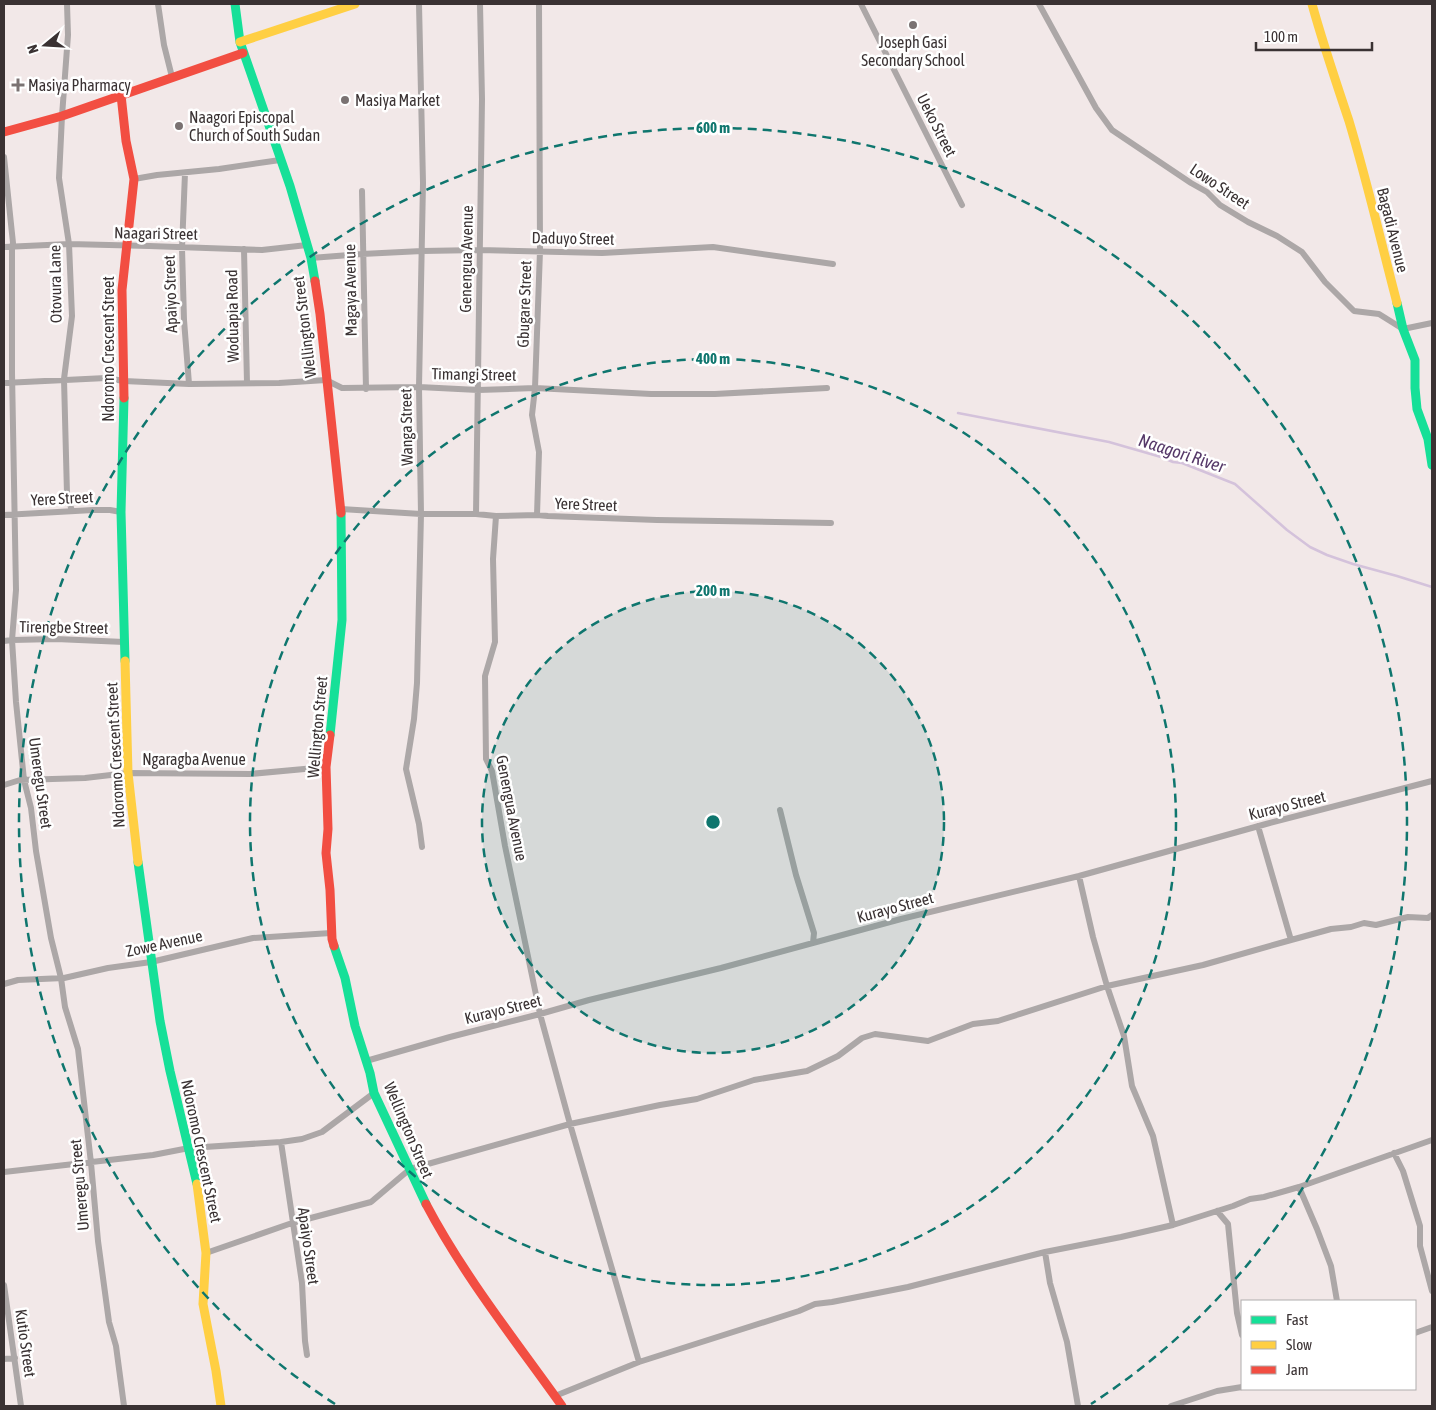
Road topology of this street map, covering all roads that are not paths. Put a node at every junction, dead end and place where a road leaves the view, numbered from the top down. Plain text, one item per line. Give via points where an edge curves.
1 (67, 4) edge
2 (158, 4) edge
3 (235, 4) edge
4 (355, 4) edge
5 (419, 4) edge
6 (480, 4) edge
7 (539, 4) edge
8 (861, 4) edge
9 (1039, 4) edge
10 (1312, 4) edge
11 (338, 7) edge
12 (240, 42) junction
13 (243, 53) junction
14 (172, 77) junction
15 (122, 96) junction
16 (62, 116) junction
17 (4, 132) edge
18 (4, 157) edge
19 (280, 160) junction
20 (185, 173) junction
21 (134, 179) junction
22 (362, 191) dead end
23 (962, 204) dead end
24 (69, 244) junction
25 (307, 245) junction
26 (126, 246) junction
27 (4, 247) edge
28 (12, 247) junction
29 (182, 248) junction
30 (244, 249) junction
31 (480, 250) junction
32 (422, 251) junction
33 (540, 251) junction
34 (362, 254) junction
35 (311, 258) junction
36 (833, 264) dead end
37 (1432, 323) edge
38 (1403, 328) junction
39 (64, 379) junction
40 (326, 380) junction
41 (124, 382) junction
42 (4, 383) edge
43 (247, 383) junction
44 (12, 384) junction
45 (189, 384) junction
46 (419, 387) junction
47 (534, 388) junction
48 (827, 388) dead end
49 (366, 389) junction
50 (478, 390) junction
51 (1432, 466) edge
52 (341, 509) junction
53 (72, 511) junction
54 (121, 512) junction
55 (15, 514) junction
56 (421, 514) junction
57 (476, 514) junction
58 (4, 515) edge
59 (537, 515) junction
60 (496, 516) junction
61 (831, 523) dead end
62 (12, 640) junction
63 (4, 641) edge
64 (124, 642) junction
65 (326, 767) junction
66 (128, 773) junction
67 (24, 780) junction
68 (1432, 781) edge
69 (4, 785) edge
70 (780, 810) dead end
71 (1258, 826) junction
72 (422, 847) dead end
73 (1079, 876) junction
74 (1432, 915) edge
75 (331, 933) junction
76 (1291, 940) junction
77 (813, 943) junction
78 (151, 962) junction
79 (61, 978) junction
80 (4, 984) edge
81 (1107, 986) junction
82 (540, 1014) junction
83 (366, 1061) junction
84 (374, 1093) junction
85 (570, 1124) junction
86 (1432, 1140) edge
87 (281, 1142) junction
88 (189, 1148) junction
89 (1394, 1153) junction
90 (91, 1163) junction
91 (410, 1169) junction
92 (4, 1172) edge
93 (1299, 1187) junction
94 (1217, 1211) junction
95 (292, 1223) junction
96 (1173, 1225) junction
97 (206, 1252) junction
98 (1045, 1252) junction
99 (4, 1284) edge
100 (1432, 1291) edge
101 (1337, 1300) edge
102 (1432, 1327) edge
103 (1241, 1331) edge
104 (1416, 1333) edge
105 (307, 1355) dead end
106 (15, 1358) junction
107 (4, 1359) edge
108 (639, 1362) junction
109 (1241, 1387) edge
110 (555, 1396) junction
111 (21, 1406) edge
112 (124, 1406) edge
113 (222, 1406) edge
114 (562, 1406) edge
115 (1078, 1406) edge
116 (1171, 1406) edge

1 - 16 street, Otovura Lane
2 - 14 street
3 - 12 street, Wellington Street
4 - 11 street
5 - 32 street, Wanga Street
6 - 31 street, Genengua Avenue
7 - 33 street, Gbugare Street
8 - 23 street, Ueko Street
9 - 38 street, Lowo Street via 1096,108 1112,130 1207,192 1220,205 1302,252 1325,282 1354,311 1379,314
10 - 38 street, Bagadi Avenue via 1349,122
11 - 12 street
12 - 13 street, Wellington Street
13 - 14 street
13 - 19 street, Wellington Street
14 - 15 street
15 - 16 street
15 - 21 street, Ndoromo Crescent Street
16 - 17 street
16 - 24 street, Otovura Lane via 59,178
18 - 28 street, Umeregu Street
19 - 20 street
19 - 25 street, Wellington Street
20 - 21 street
20 - 29 street, Apaiyo Street
21 - 26 street, Ndoromo Crescent Street
22 - 34 street, Magaya Avenue
24 - 26 street, Naagari Street
24 - 28 street, Naagari Street
24 - 39 street, Otovura Lane via 72,316
25 - 30 street, Naagari Street
25 - 35 street, Wellington Street
26 - 29 street, Naagari Street
26 - 41 street, Ndoromo Crescent Street via 122,290
27 - 28 street, Naagari Street
28 - 44 street, Umeregu Street
29 - 30 street, Naagari Street
29 - 45 street, Apaiyo Street
30 - 43 street, Woduapia Road
31 - 32 street, Daduyo Street
31 - 33 street, Daduyo Street
31 - 50 street, Genengua Avenue
32 - 34 street, Daduyo Street
32 - 46 street, Wanga Street
33 - 36 street, Daduyo Street via 602,253 713,247
33 - 47 street, Gbugare Street
34 - 35 street, Daduyo Street
34 - 49 street, Magaya Avenue
35 - 40 street, Wellington Street
37 - 38 street
38 - 51 street, Bagadi Avenue via 1415,360 1418,409 1428,439
39 - 41 street, Timangi Street via 106,378
39 - 44 street, Timangi Street
39 - 53 street, Otovura Lane via 67,494
40 - 43 street, Timangi Street
40 - 49 street, Timangi Street via 342,388
40 - 52 street, Wellington Street
41 - 45 street, Timangi Street
41 - 54 street, Ndoromo Crescent Street
42 - 44 street, Timangi Street
43 - 45 street, Timangi Street
44 - 55 street, Umeregu Street
46 - 49 street, Timangi Street
46 - 50 street, Timangi Street
46 - 56 street, Wanga Street
47 - 48 street, Timangi Street via 715,394
47 - 50 street, Timangi Street
47 - 59 street, Gbugare Street via 532,415 539,452
50 - 57 street, Genengua Avenue
52 - 56 street, Yere Street
52 - 65 street, Wellington Street via 341,629
53 - 54 street, Yere Street
53 - 55 street, Yere Street
54 - 64 street, Ndoromo Crescent Street
55 - 58 street, Yere Street
55 - 62 street, Umeregu Street via 16,590
56 - 57 street, Yere Street
56 - 72 street, Wanga Street via 417,683 406,769
57 - 60 street, Yere Street
59 - 60 street, Yere Street
59 - 61 street, Yere Street
60 - 82 street, Genengua Avenue via 493,567 495,642 485,676 486,759 492,771
62 - 63 street, Tirengbe Street
62 - 64 street, Tirengbe Street
62 - 67 street, Umeregu Street
64 - 66 street, Ndoromo Crescent Street
65 - 66 street, Ngaragba Avenue via 250,774
65 - 75 street, Wellington Street via 326,853
66 - 67 street, Ngaragba Avenue
66 - 78 street, Ndoromo Crescent Street
67 - 69 street, Ngaragba Avenue
67 - 79 street, Umeregu Street via 32,808 36,852
68 - 71 street, Kurayo Street
70 - 77 street via 814,933
71 - 73 street, Kurayo Street
71 - 76 street
73 - 77 street, Kurayo Street
73 - 81 street
74 - 76 street via 1376,925 1364,923 1331,928
75 - 78 street, Zowe Avenue via 253,938
75 - 83 street, Wellington Street
76 - 81 street via 1203,966
77 - 82 street, Kurayo Street
78 - 79 street, Zowe Avenue
78 - 88 street, Ndoromo Crescent Street via 170,1071
79 - 80 street, Zowe Avenue via 18,980
79 - 90 street, Umeregu Street via 65,1007 78,1049
81 - 85 street via 998,1021 973,1024 928,1041 875,1034 862,1038 838,1056 807,1071 754,1080 697,1099
81 - 96 street via 1124,1036 1132,1086 1153,1136
82 - 83 street, Kurayo Street
82 - 85 street, Genengua Avenue
83 - 84 street, Wellington Street
84 - 87 street via 322,1132
84 - 91 street, Wellington Street
85 - 91 street
85 - 108 street, Genengua Avenue
86 - 89 street
87 - 88 street
87 - 95 street, Apaiyo Street
88 - 90 street
88 - 97 street, Ndoromo Crescent Street
89 - 93 street
89 - 100 street via 1420,1226 1420,1246
90 - 92 street
90 - 112 street, Umeregu Street via 98,1241
91 - 95 street via 371,1202
91 - 110 street, Wellington Street via 442,1234 470,1278
93 - 94 street
93 - 101 street via 1330,1266
94 - 96 street
94 - 103 street via 1228,1224
95 - 97 street
95 - 105 street, Apaiyo Street via 302,1283
96 - 98 street
97 - 113 street, Ndoromo Crescent Street via 203,1304
98 - 108 street via 908,1287 815,1304
98 - 115 street via 1050,1283 1067,1342
99 - 106 street, Kutio Street
102 - 104 street
106 - 107 street
106 - 111 street, Kutio Street
108 - 110 street
109 - 116 street via 1217,1391
110 - 114 street, Wellington Street

